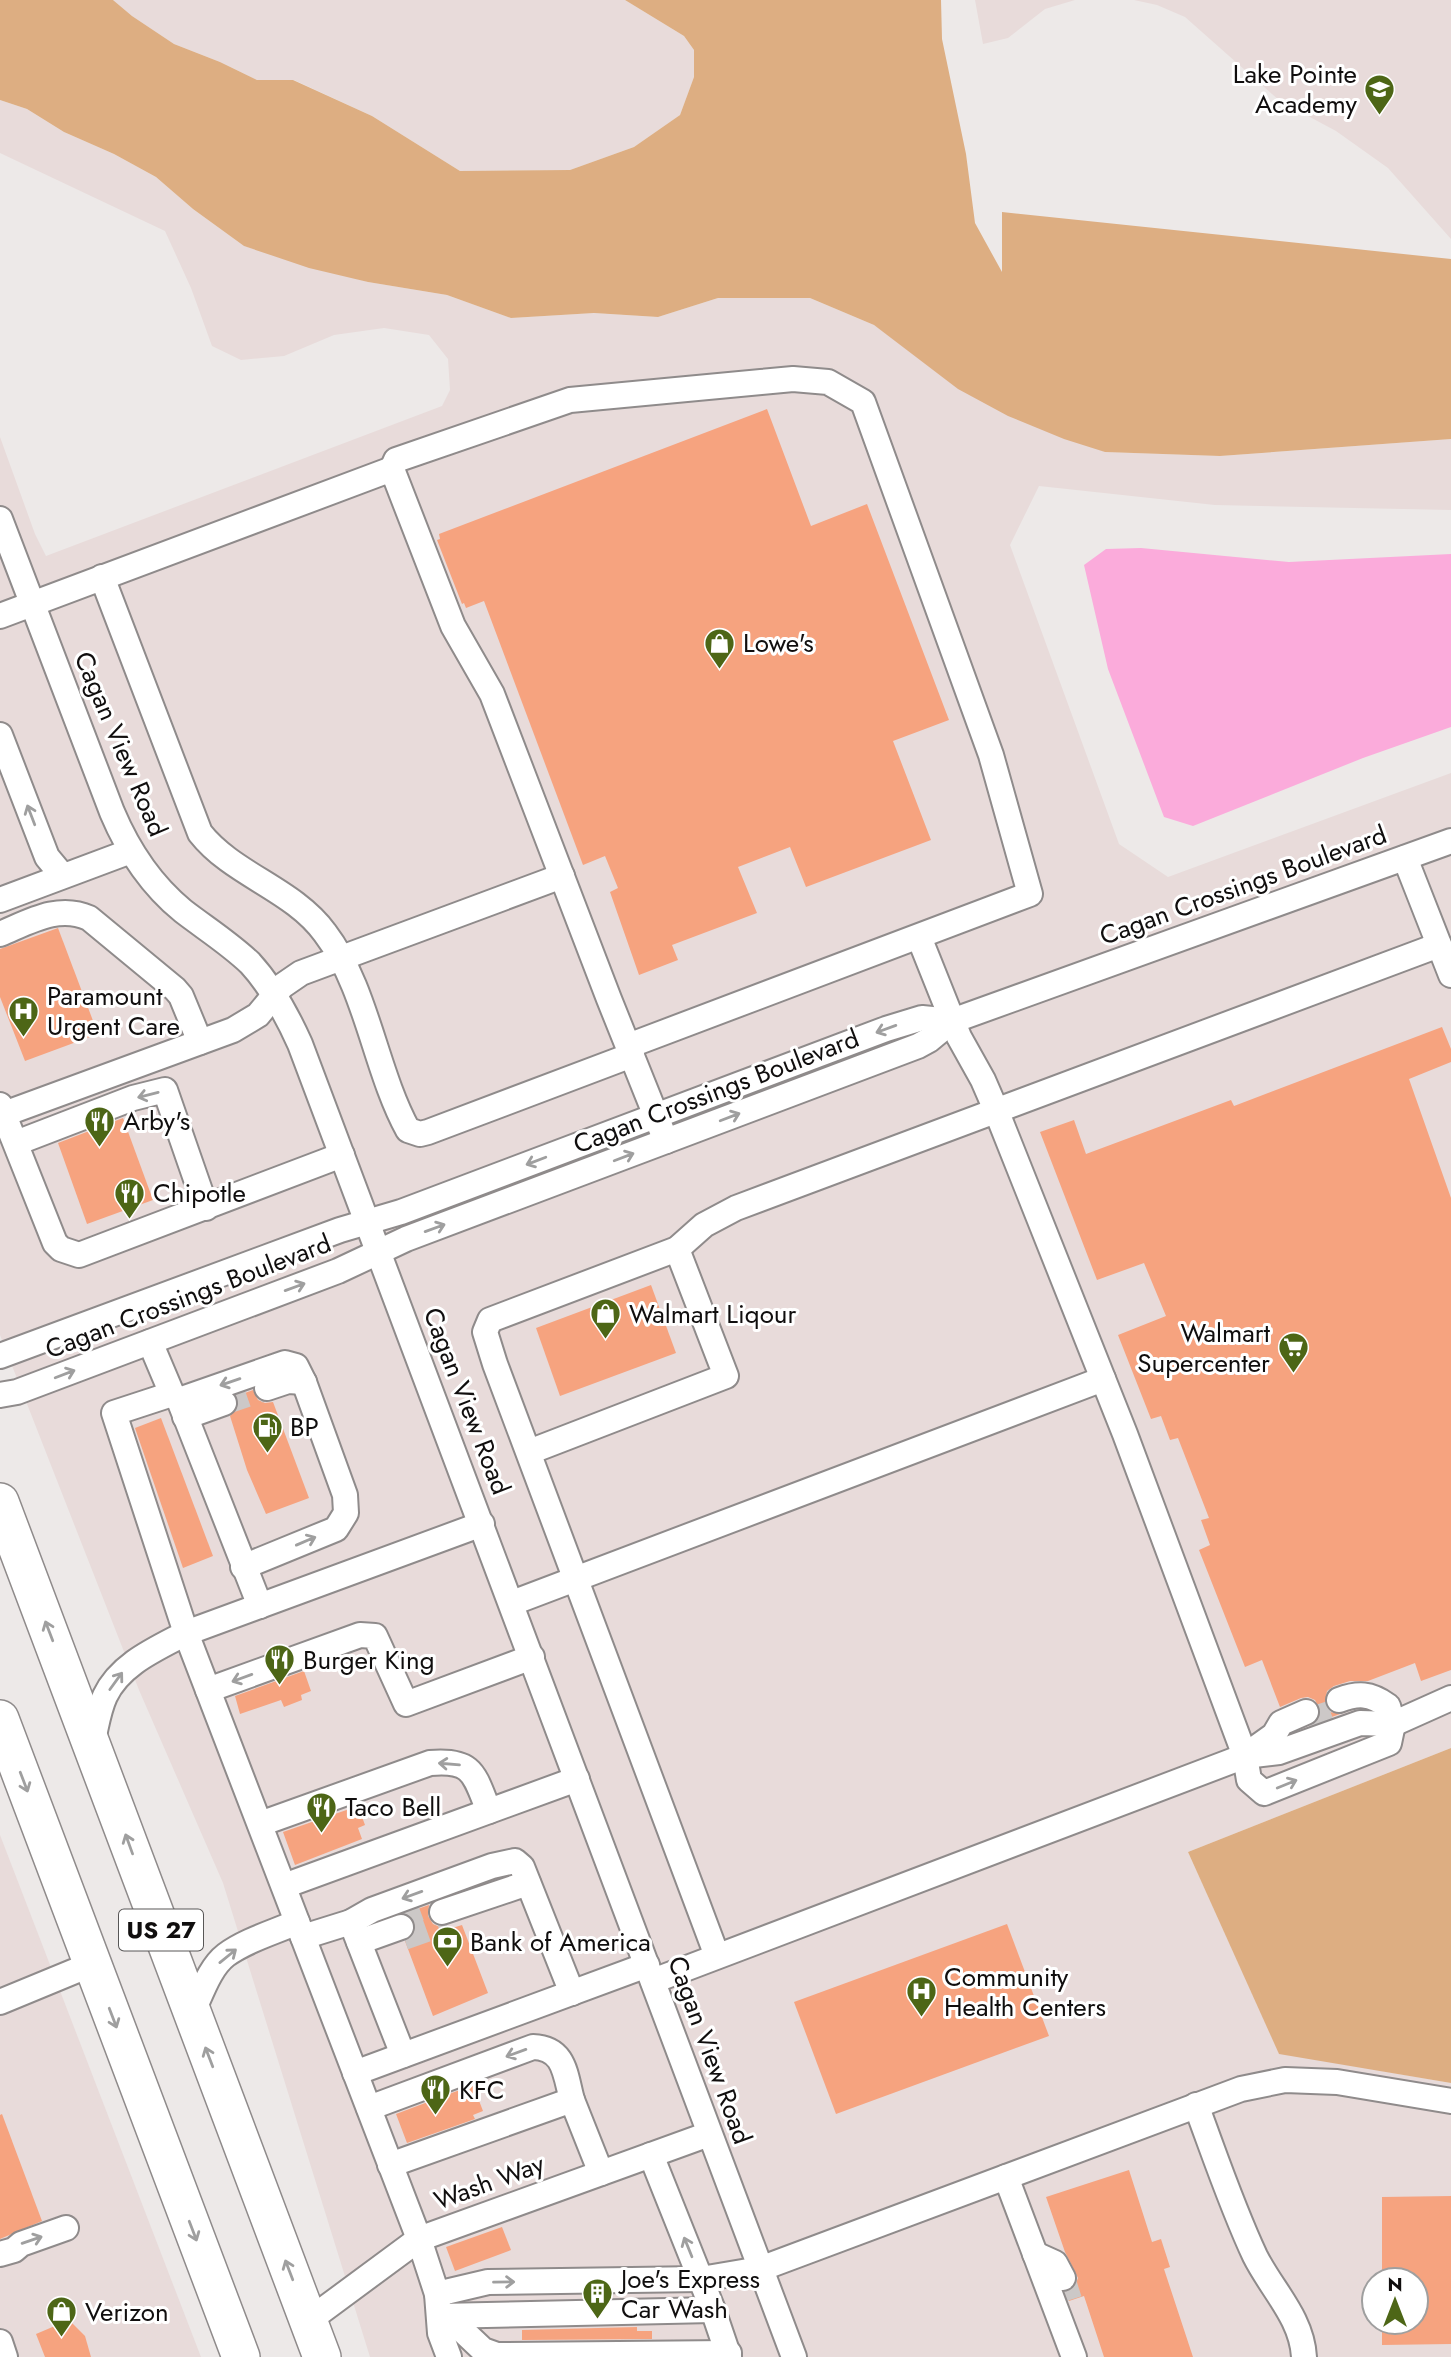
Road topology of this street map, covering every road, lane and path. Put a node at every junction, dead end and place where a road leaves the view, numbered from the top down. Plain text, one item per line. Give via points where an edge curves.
1 (392, 469) junction
2 (0, 519) edge
3 (102, 577) junction
4 (32, 604) junction
5 (0, 616) edge
6 (0, 736) edge
7 (1451, 841) edge
8 (131, 851) junction
9 (1405, 858) junction
10 (62, 875) junction
11 (562, 876) junction
12 (0, 900) edge
13 (0, 934) edge
14 (919, 937) junction
15 (1439, 945) junction
16 (341, 958) junction
17 (1451, 975) edge
18 (275, 994) junction
19 (953, 1021) junction
20 (200, 1042) junction
21 (630, 1050) junction
22 (2, 1110) edge
23 (996, 1110) junction
24 (657, 1116) junction
25 (666, 1141) junction
26 (16, 1143) junction
27 (342, 1155) junction
28 (206, 1208) junction
29 (367, 1222) junction
30 (677, 1249) junction
31 (379, 1252) junction
32 (150, 1342) junction
33 (0, 1356) edge
34 (1103, 1379) junction
35 (304, 1382) junction
36 (267, 1388) tunnel mouth
37 (0, 1395) edge
38 (225, 1403) tunnel mouth
39 (179, 1404) junction
40 (529, 1452) junction
41 (0, 1502) edge
42 (482, 1524) junction
43 (243, 1567) junction
44 (575, 1578) junction
45 (512, 1603) junction
46 (260, 1606) junction
47 (186, 1633) junction
48 (532, 1657) junction
49 (208, 1690) junction
50 (1451, 1698) edge
51 (1340, 1705) tunnel mouth
52 (1307, 1716) tunnel mouth
53 (0, 1719) edge
54 (1392, 1724) junction
55 (92, 1744) junction
56 (1245, 1756) junction
57 (577, 1779) junction
58 (489, 1811) junction
59 (260, 1824) junction
60 (526, 1879) junction
61 (284, 1886) junction
62 (442, 1912) tunnel mouth
63 (401, 1927) tunnel mouth
64 (300, 1929) junction
65 (357, 1937) junction
66 (717, 1956) junction
67 (92, 1964) junction
68 (650, 1973) junction
69 (572, 1993) junction
70 (0, 2002) edge
71 (192, 2013) junction
72 (403, 2055) junction
73 (355, 2073) junction
74 (572, 2101) junction
75 (1451, 2101) edge
76 (1196, 2105) junction
77 (369, 2108) junction
78 (709, 2134) junction
79 (651, 2155) junction
80 (390, 2165) junction
81 (601, 2173) junction
82 (1006, 2177) junction
83 (66, 2228) dead end
84 (419, 2239) junction
85 (0, 2254) edge
86 (1035, 2254) junction
87 (760, 2269) junction
88 (701, 2279) junction
89 (713, 2310) junction
90 (439, 2314) junction
91 (225, 2315) junction
92 (308, 2321) junction
93 (0, 2342) edge
94 (1071, 2350) edge
95 (729, 2355) edge
96 (5, 2357) edge
97 (241, 2357) edge
98 (252, 2357) edge
99 (322, 2357) edge
100 (449, 2357) edge
101 (794, 2357) edge
102 (1304, 2357) edge

1 - 3 street
1 - 11 street via 453,626 492,694
1 - 14 street via 396,460 570,400 793,379 828,382 863,402 991,755 1030,894
2 - 4 street, Cagan View Road
3 - 4 street
3 - 16 street via 200,833 311,917
4 - 5 street
4 - 8 street, Cagan View Road
10 -> 6 street via 47,857
7 - 9 street, Cagan Crossings Boulevard
8 - 10 street
8 - 18 street, Cagan View Road via 168,898 235,950
9 - 15 street
9 - 19 street, Cagan Crossings Boulevard
10 - 12 street
11 - 16 street
11 - 21 street
13 - 20 street via 55,913 89,918 175,989
14 - 19 street
14 - 21 street
15 - 17 street
15 - 23 street
16 - 18 street via 301,973
16 - 21 street via 404,1123 413,1133 428,1132
18 - 20 street via 246,1023
18 - 27 street, Cagan View Road via 300,1044
19 - 23 street
19 -> 24 street, Cagan Crossings Boulevard via 911,1020
25 -> 19 street, Cagan Crossings Boulevard via 918,1046
20 - 22 street
21 - 24 street
22 - 26 street
23 - 30 street via 736,1209 704,1225
23 - 34 street
24 - 25 street
24 -> 29 street, Cagan Crossings Boulevard
31 -> 25 street, Cagan Crossings Boulevard
26 - 28 street via 55,1243 69,1252 88,1254
28 -> 26 street via 165,1090
27 - 28 street
27 - 29 street, Cagan View Road
29 - 31 street, Cagan View Road
29 - 33 street, Cagan Crossings Boulevard
30 - 40 street via 490,1320 485,1332 488,1343
30 - 40 street via 726,1377
32 -> 31 street, Cagan Crossings Boulevard
31 - 42 street, Cagan View Road
37 -> 32 street, Cagan Crossings Boulevard
32 - 39 street
34 - 44 street
34 - 56 street
35 - 36 street via 288,1381
35 -> 39 street via 296,1366 285,1363
43 -> 35 street via 336,1529 346,1513 345,1495
38 - 39 street
39 - 43 street
39 - 47 street via 114,1413
40 - 44 street
55 -> 41 highway, US 27
42 - 45 street, Cagan View Road
42 - 46 street
43 - 46 street
44 - 45 street
44 - 66 street
45 - 48 street, Cagan View Road
46 - 47 street
47 - 49 street
55 -> 47 street via 105,1696 125,1669
48 -> 49 street via 406,1704 375,1636 360,1635
48 - 57 street, Cagan View Road
49 - 59 street
50 - 54 street
51 - 54 street via 1359,1693 1379,1699 1388,1706
52 - 56 street via 1281,1723 1274,1735
53 -> 67 highway, US 27
54 - 56 street via 1360,1723 1279,1752
56 -> 54 street via 1249,1780 1264,1793 1389,1743
71 -> 55 highway, US 27
56 - 66 street
57 - 58 street
57 - 68 street, Cagan View Road
58 -> 59 street via 475,1777 465,1766 450,1761 430,1763
58 - 61 street
59 - 61 street
60 - 62 street
60 -> 65 street via 515,1861 492,1866 372,1910
60 - 69 street
61 - 64 street
63 - 65 street
64 - 65 street
71 -> 64 street via 225,1956 242,1945
64 - 73 street
65 - 72 street
66 - 68 street
67 - 70 street
67 -> 91 highway, US 27
68 - 69 street
68 - 78 street, Cagan View Road
69 - 72 street
92 -> 71 highway, US 27
72 - 73 street
73 - 77 street
74 -> 77 street via 560,2058 548,2047 533,2047
74 - 80 street
74 - 81 street
75 - 76 street via 1337,2082 1285,2080
76 - 82 street
76 - 102 street via 1235,2213 1257,2260 1290,2311
77 - 80 street
78 - 79 street, Wash Way
78 - 87 street, Cagan View Road
79 - 81 street, Wash Way
88 -> 79 street
80 - 84 street
81 - 84 street, Wash Way
82 - 86 street
82 - 87 street
85 -> 83 street
84 - 90 street
84 - 92 street, Wash Way
86 - 94 street
86 - 94 street via 1055,2263 1067,2289 1074,2319
87 - 88 street
87 - 101 street, Cagan View Road
88 - 89 street
90 -> 88 street via 488,2282
89 - 90 street
89 - 95 street
90 - 95 street via 483,2350 497,2355
90 - 100 street
91 - 97 highway, US 27
91 - 98 highway
92 - 99 highway, US 27
93 - 96 street

